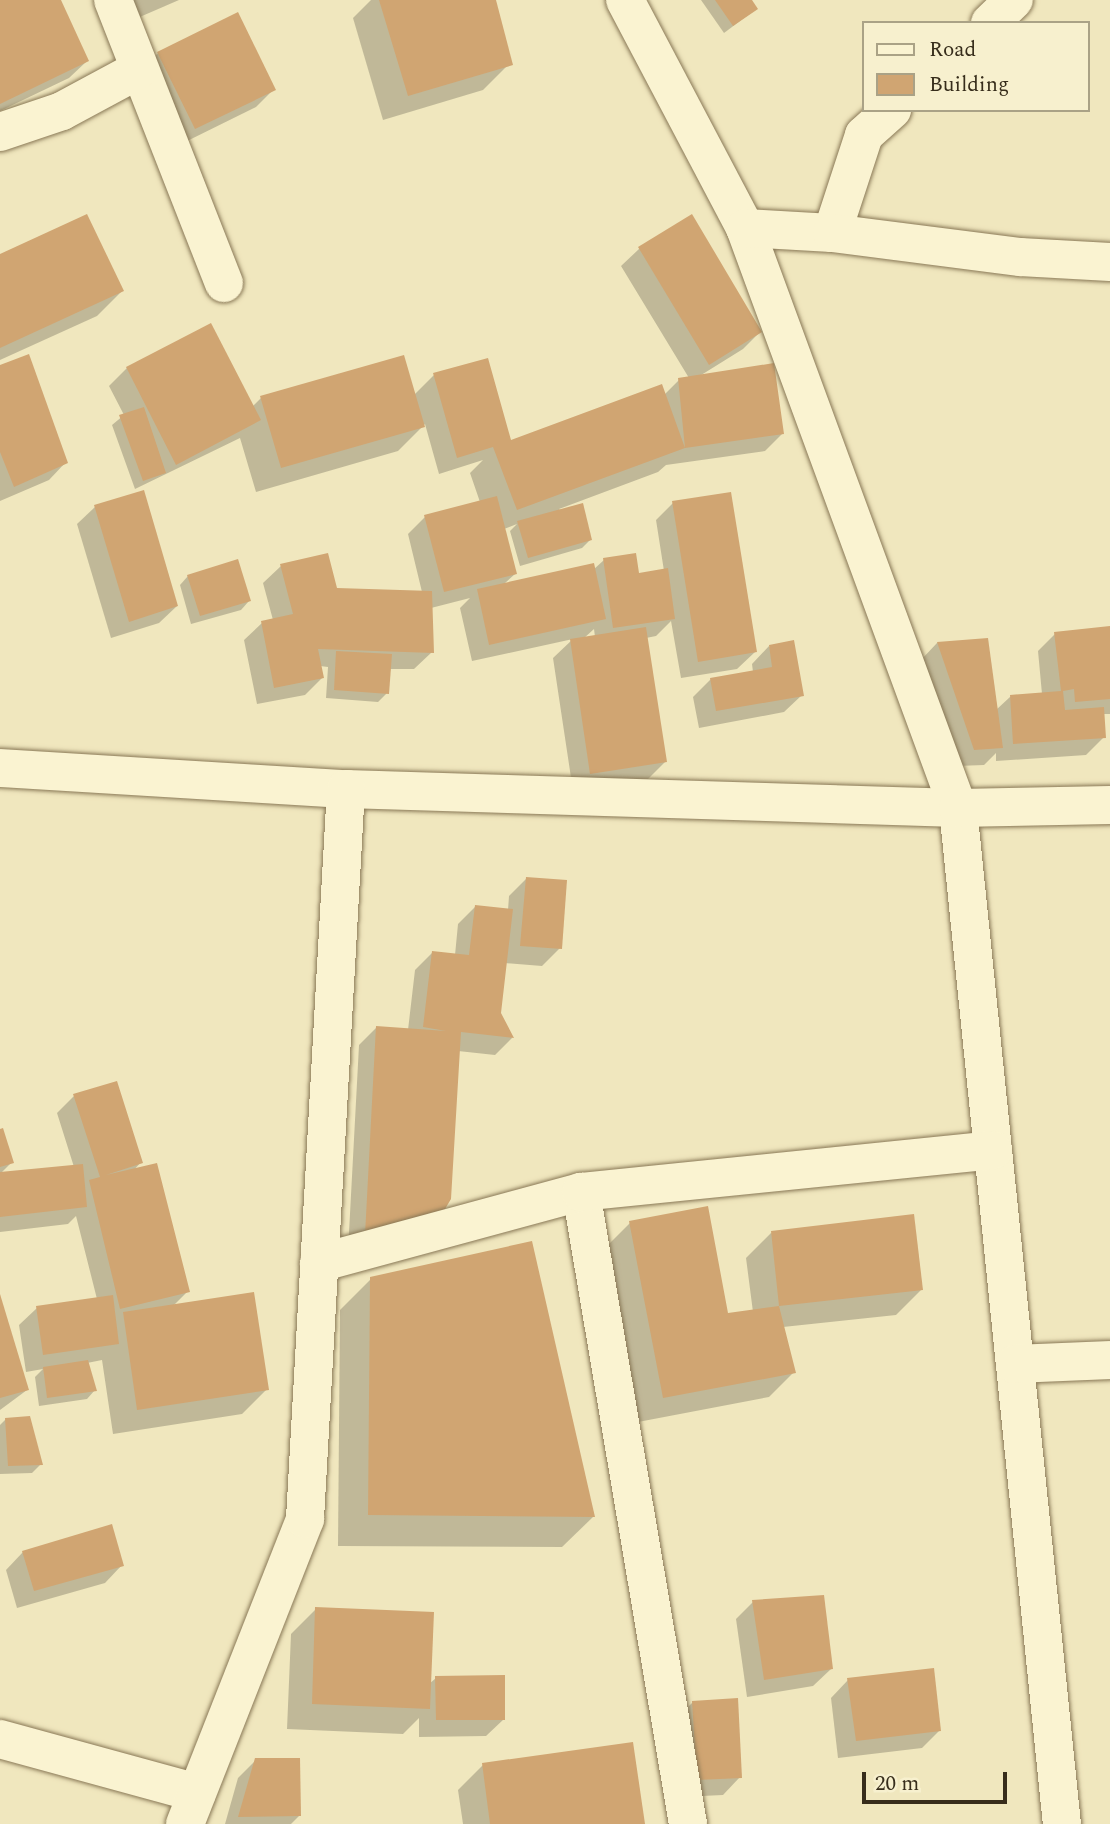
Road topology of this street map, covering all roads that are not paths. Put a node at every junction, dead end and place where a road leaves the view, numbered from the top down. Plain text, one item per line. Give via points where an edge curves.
1 (113, 0) edge
2 (625, 0) edge
3 (1014, 0) edge
4 (992, 21) edge
5 (138, 70) junction
6 (890, 112) edge
7 (0, 132) edge
8 (745, 228) junction
9 (832, 233) junction
10 (1110, 262) edge
11 (224, 283) dead end
12 (0, 768) edge
13 (346, 789) junction
14 (1110, 805) edge
15 (958, 808) junction
16 (993, 1150) junction
17 (581, 1192) junction
18 (319, 1263) junction
19 (1110, 1360) edge
20 (1015, 1364) junction
21 (0, 1739) edge
22 (191, 1808) edge
23 (688, 1824) edge
24 (1062, 1824) edge

1 - 5 street
2 - 8 street
3 - 4 street
5 - 7 street via 62,111
5 - 11 street
6 - 9 street via 864,135
8 - 9 street
8 - 15 street
9 - 10 street via 1020,257
12 - 13 street
13 - 15 street
13 - 18 street
14 - 15 street
15 - 16 street
16 - 17 street
16 - 20 street
17 - 18 street
17 - 23 street
18 - 22 street via 305,1519
19 - 20 street
20 - 24 street
21 - 22 street

